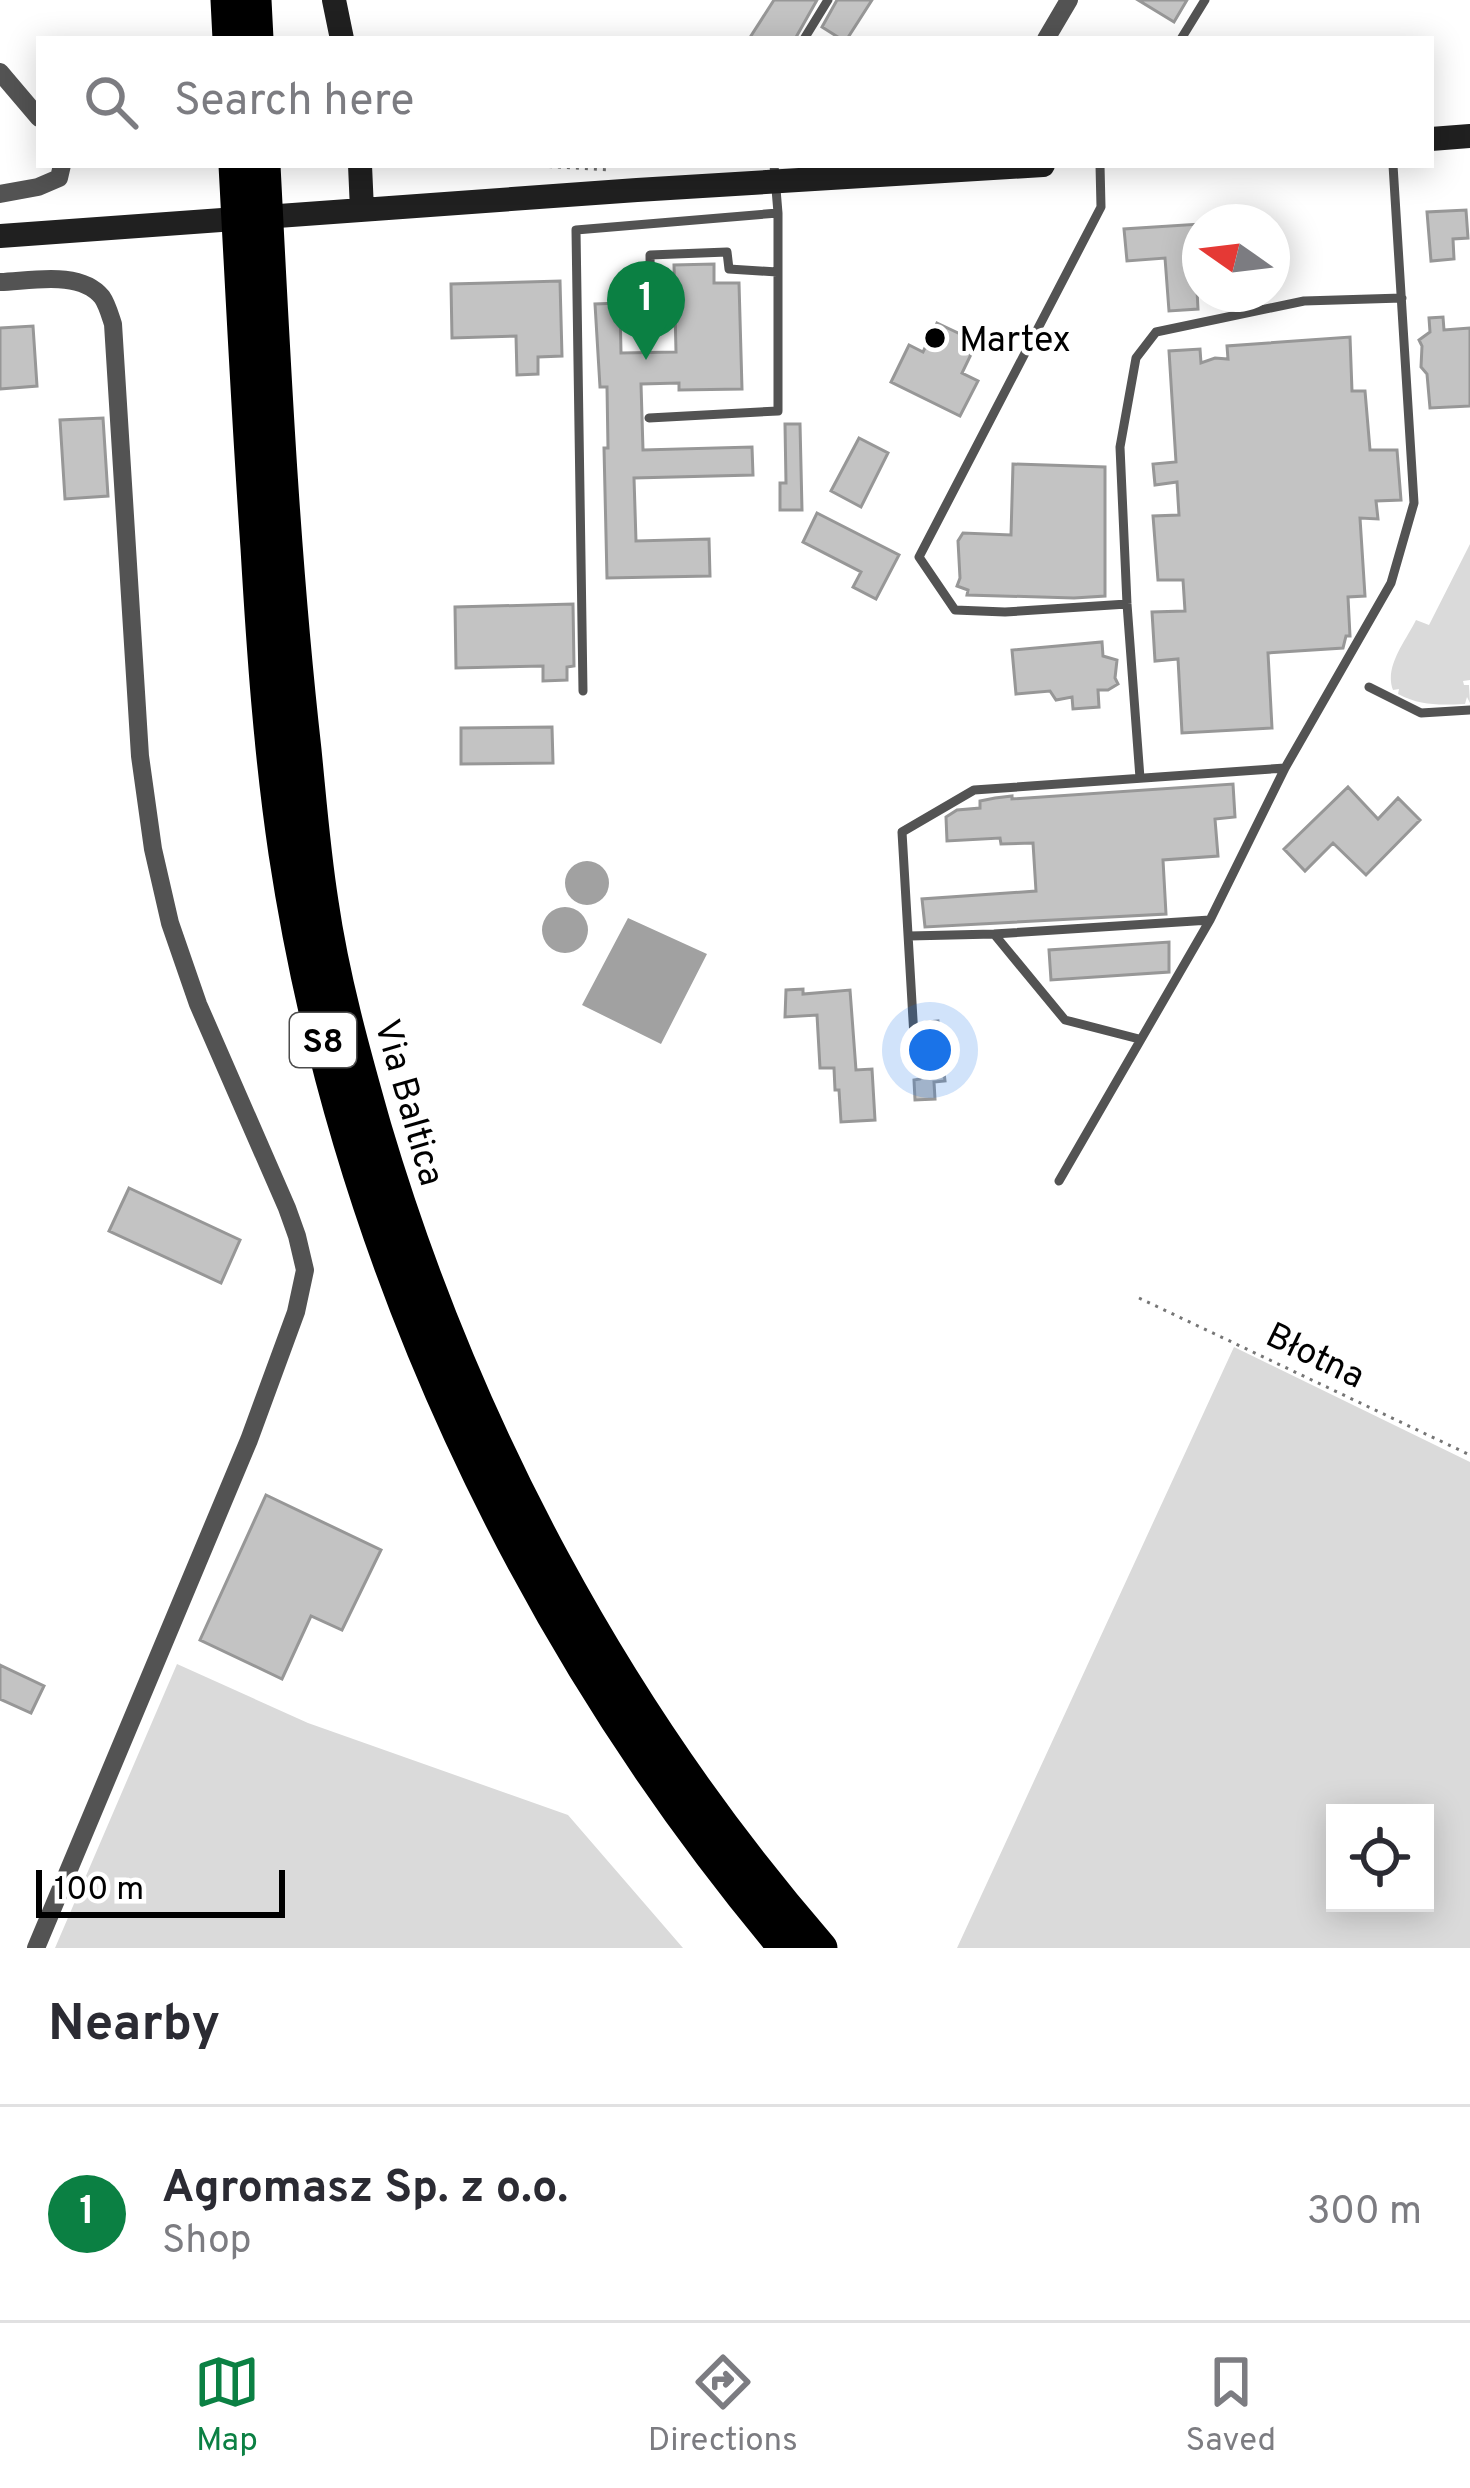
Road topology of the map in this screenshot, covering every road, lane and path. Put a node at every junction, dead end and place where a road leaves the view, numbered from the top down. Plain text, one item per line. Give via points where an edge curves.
1 (226, 0) edge
2 (255, 0) edge
3 (334, 0) edge
4 (828, 0) edge
5 (1069, 0) edge
6 (1205, 0) edge
7 (229, 36) edge
8 (257, 36) edge
9 (340, 36) edge
10 (806, 36) edge
11 (1048, 36) edge
12 (1183, 36) edge
13 (0, 72) edge
14 (36, 114) edge
15 (1470, 136) edge
16 (1434, 139) edge
17 (61, 168) edge
18 (235, 168) edge
19 (264, 168) edge
20 (360, 168) edge
21 (588, 168) edge
22 (948, 168) edge
23 (1100, 168) edge
24 (1393, 168) edge
25 (774, 173) edge
26 (637, 190) junction
27 (0, 194) edge
28 (362, 210) junction
29 (778, 212) junction
30 (0, 236) edge
31 (777, 272) junction
32 (0, 282) edge
33 (1402, 298) junction
34 (651, 333) dead end
35 (650, 418) dead end
36 (1127, 604) junction
37 (1370, 687) dead end
38 (583, 691) dead end
39 (1470, 710) edge
40 (1285, 768) junction
41 (1141, 778) junction
42 (1210, 920) junction
43 (994, 934) junction
44 (909, 936) junction
45 (1139, 1040) junction
46 (916, 1071) dead end
47 (1059, 1181) dead end
48 (1139, 1298) dead end
49 (1470, 1455) edge
50 (36, 1948) edge
51 (784, 1948) edge
52 (821, 1948) edge

1 - 7 highway
2 - 8 highway
3 - 9 main road
4 - 10 lane
5 - 11 street
6 - 12 lane
13 - 14 street
15 - 16 main road
17 - 27 street via 59,178 38,187
18 - 51 highway, Via Baltica / S8 via 278,795 314,1004 359,1169 433,1374 538,1590 644,1762
19 - 52 highway, Via Baltica / S8 via 289,583 319,879 342,1002 389,1174 479,1410 579,1606 689,1779
20 - 28 main road
21 - 26 path via 620,172
22 - 25 main road
23 - 36 lane via 1101,207 919,557 955,610
24 - 33 lane
25 - 26 main road
25 - 29 lane
26 - 28 main road
28 - 30 main road
29 - 31 lane
29 - 38 lane via 576,230
31 - 34 lane via 729,269 727,252 650,255
31 - 35 lane via 778,411
32 - 50 street via 88,285 113,324 153,850 180,956 287,1208 305,1270 249,1440
33 - 36 lane via 1304,301 1156,332 1136,358 1120,447
33 - 40 lane via 1414,503 1391,583
36 - 41 lane
37 - 39 lane via 1421,713
40 - 41 lane
40 - 42 lane
41 - 44 lane via 974,790 902,832
42 - 43 lane
42 - 45 lane
43 - 44 lane
43 - 45 lane via 1065,1021
44 - 46 lane
45 - 47 lane
48 - 49 path, Błotna

